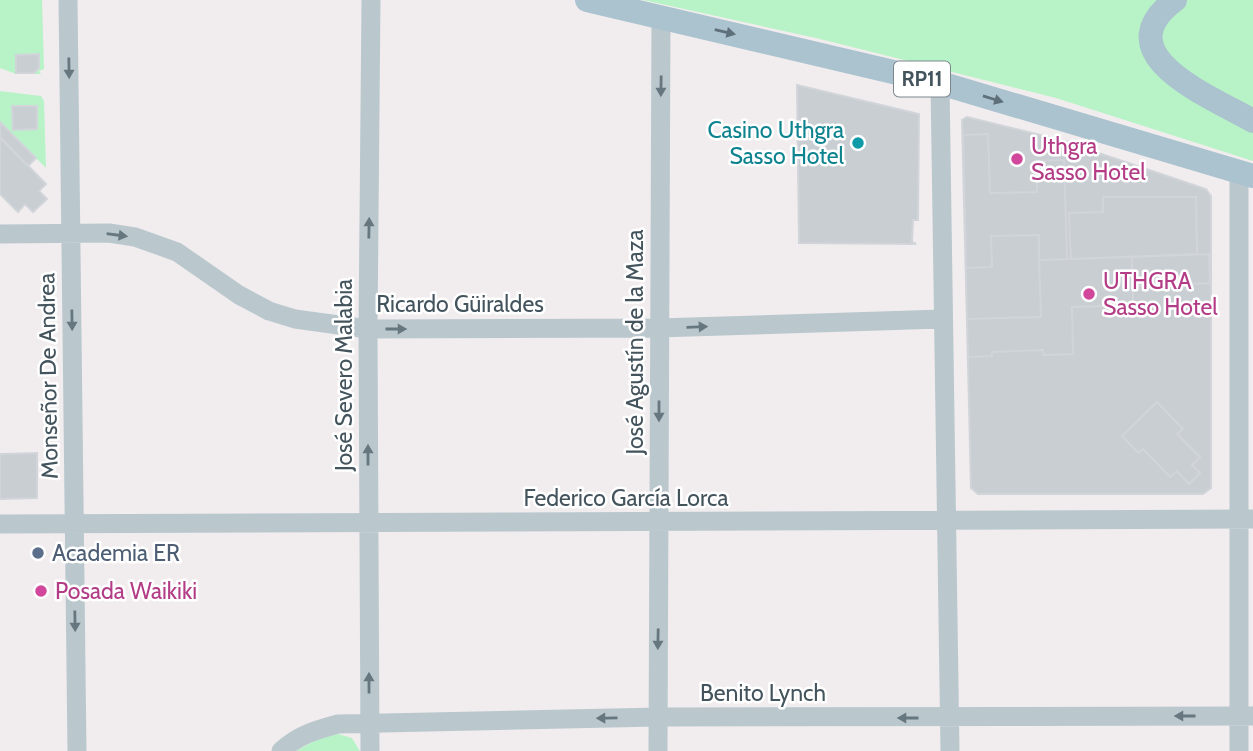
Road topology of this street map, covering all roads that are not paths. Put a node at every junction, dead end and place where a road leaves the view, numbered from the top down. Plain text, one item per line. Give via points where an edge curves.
1 (68, 0) edge
2 (371, 0) edge
3 (587, 0) edge
4 (1174, 0) edge
5 (661, 18) junction
6 (940, 83) junction
7 (1253, 121) edge
8 (1246, 174) edge
9 (71, 233) junction
10 (0, 234) edge
11 (942, 319) junction
12 (658, 328) junction
13 (368, 330) junction
14 (948, 519) junction
15 (1246, 519) edge
16 (659, 522) junction
17 (368, 523) junction
18 (0, 524) edge
19 (74, 524) junction
20 (1246, 716) edge
21 (658, 717) junction
22 (950, 718) junction
23 (369, 724) junction
24 (78, 751) edge
25 (281, 751) edge
26 (370, 751) edge
27 (658, 751) edge
28 (950, 751) edge
29 (1239, 751) edge

1 -> 9 street, Monseñor De Andrea
13 -> 2 street, José Severo Malabia
3 - 5 main road, RP11
4 - 7 main road via 1152,24 1153,54 1169,71
5 -> 6 main road, RP11
5 -> 12 street, José Agustín de la Maza
6 -> 8 main road, RP11
6 - 11 street
8 - 15 street
9 - 10 street, Ricardo Güiraldes
9 -> 13 street, Ricardo Güiraldes via 109,233 156,243 269,311
9 -> 19 street, Monseñor De Andrea
12 -> 11 street, Ricardo Güiraldes
11 - 14 street
13 -> 12 street, Ricardo Güiraldes
12 -> 16 street, José Agustín de la Maza
17 -> 13 street, José Severo Malabia
14 - 15 street, Federico García Lorca
14 - 16 street, Federico García Lorca
14 - 22 street
15 - 20 street
16 - 17 street, Federico García Lorca
16 -> 21 street, José Agustín de la Maza
17 - 19 street, Federico García Lorca
23 -> 17 street, José Severo Malabia
18 - 19 street, Federico García Lorca
19 -> 24 street, Monseñor De Andrea
20 -> 22 street, Benito Lynch
20 - 29 street
22 -> 21 street, Benito Lynch
21 -> 23 street, Benito Lynch
21 - 27 street, José Agustín de la Maza
22 - 28 street
23 - 25 street, Benito Lynch via 313,730
23 - 26 street, José Severo Malabia

